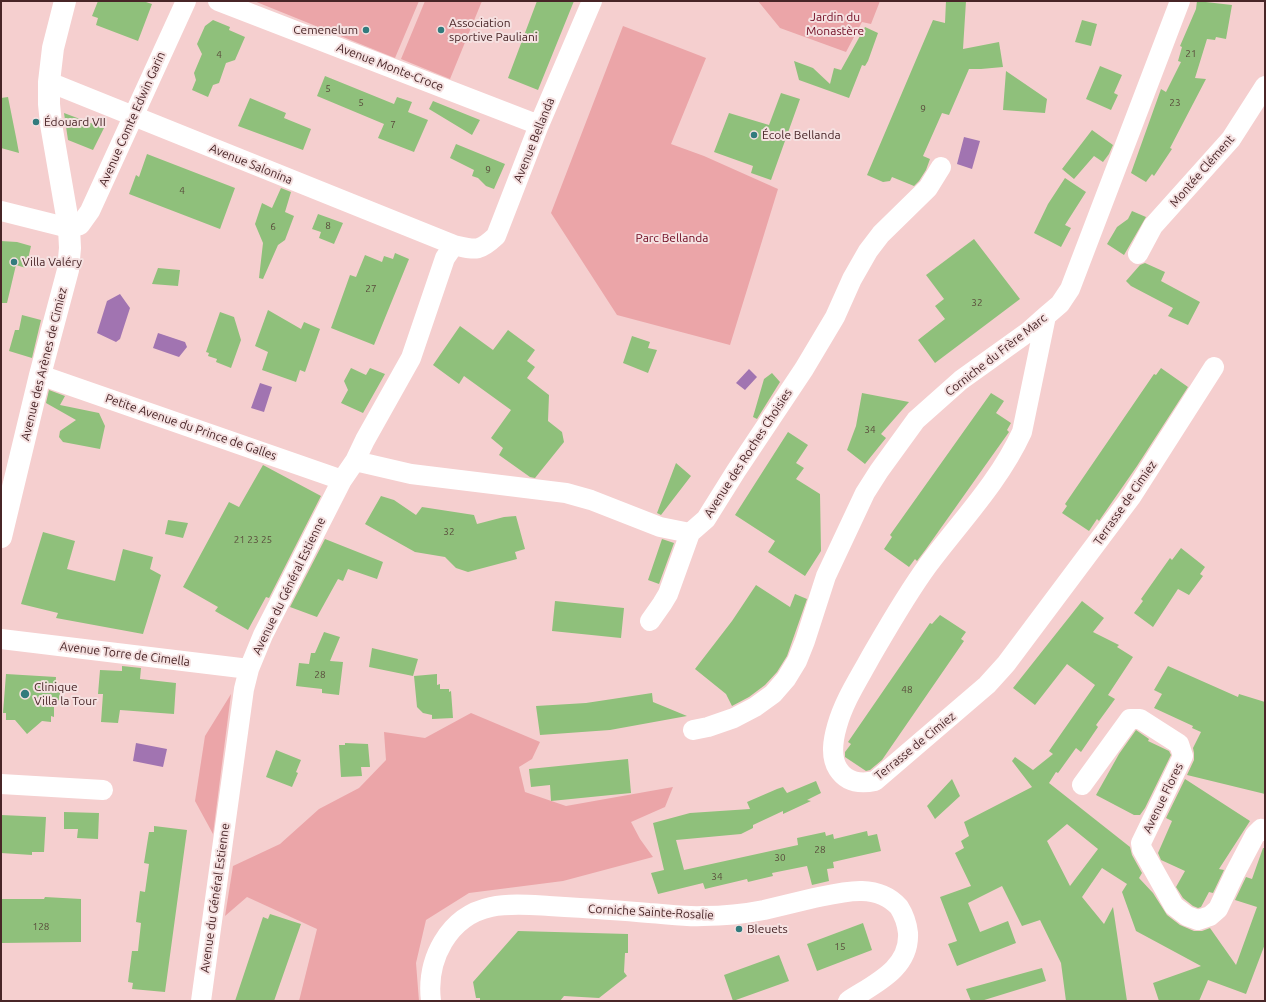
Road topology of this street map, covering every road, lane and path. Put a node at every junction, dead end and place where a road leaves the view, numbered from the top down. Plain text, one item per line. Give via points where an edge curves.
1 (65, 1) edge
2 (186, 1) edge
3 (218, 1) edge
4 (592, 1) edge
5 (1180, 1) edge
6 (49, 82) junction
7 (1265, 86) edge
8 (133, 116) junction
9 (539, 125) junction
10 (941, 167) dead end
11 (1, 211) edge
12 (70, 228) junction
13 (454, 245) junction
14 (1138, 254) dead end
15 (1046, 316) junction
16 (1214, 366) dead end
17 (40, 375) junction
18 (355, 461) junction
19 (342, 480) junction
20 (3, 516) edge
21 (690, 533) junction
22 (1, 537) edge
23 (650, 620) dead end
24 (1, 639) edge
25 (249, 669) junction
26 (693, 730) dead end
27 (1, 784) edge
28 (1082, 785) dead end
29 (103, 790) dead end
30 (1265, 831) edge
31 (201, 1001) edge
32 (431, 1001) edge
33 (848, 1001) edge

1 - 6 street, Avenue des Arènes de Cimiez via 53,48
2 - 8 street, Avenue Comte Edwin Garin
3 - 9 street, Avenue Monte-Croce
4 - 9 street, Avenue Bellanda
5 - 15 street, Corniche du Frère Marc via 1070,289 1060,304
6 - 8 street, Avenue Salonina
6 - 12 street, Avenue des Arènes de Cimiez via 51,124
7 - 14 street, Montée Clément via 1231,139 1153,226
8 - 12 street, Avenue Comte Edwin Garin via 90,211 80,225
8 - 13 street, Avenue Salonina
9 - 13 street, Avenue Bellanda via 496,236 486,245 474,249
10 - 21 street, Avenue des Roches Choisies via 928,188 881,234 868,251 835,317 804,370 706,519
11 - 12 street
12 - 17 street, Avenue des Arènes de Cimiez via 68,270
13 - 18 street, Avenue du Général Estienne via 445,258 411,358
15 - 16 street, Terrasse de Cimiez via 1022,432 1014,450 927,566 846,700 832,749 833,760 843,776 853,782 865,783 875,780 987,685 1006,664 1131,497
15 - 26 street, Corniche du Frère Marc via 961,380 916,420 865,493 826,576 805,641 786,679 773,694 734,718
17 - 19 street, Petite Avenue du Prince de Galles
17 - 20 street, Avenue des Arènes de Cimiez
18 - 19 street, Avenue du Général Estienne
18 - 21 street via 411,474 566,493 591,500 660,528
19 - 25 street, Avenue du Général Estienne via 263,635
20 - 22 street, Avenue des Arènes de Cimiez
21 - 23 street via 668,594
24 - 25 street, Avenue Torre de Cimella
25 - 31 street, Avenue du Général Estienne via 244,689
27 - 29 street
28 - 30 street, Avenue Flores via 1130,720 1140,719 1179,744 1183,756 1141,842 1142,849 1174,906 1187,916 1198,920 1210,916 1218,909 1255,835 1261,830
32 - 33 street, Corniche Sainte-Rosalie via 433,966 442,943 454,927 471,914 492,906 542,905 718,916 763,910 839,892 875,892 889,898 902,911 908,928 907,948 901,961 888,975

